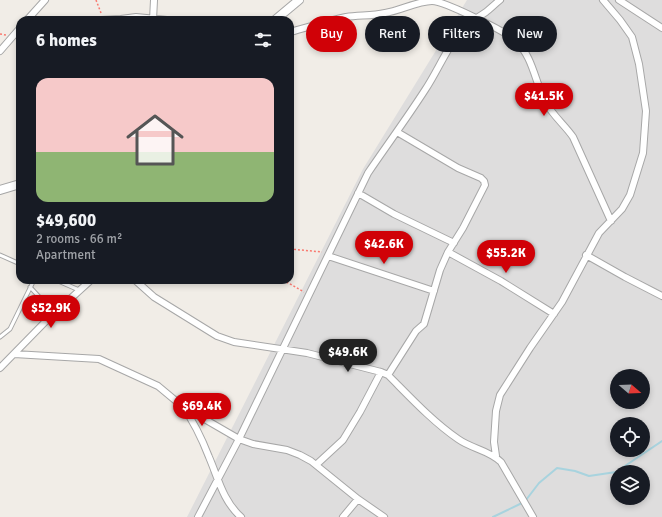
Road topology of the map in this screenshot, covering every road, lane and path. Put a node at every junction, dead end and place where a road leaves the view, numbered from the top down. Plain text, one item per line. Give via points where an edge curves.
1 (45, 0) edge
2 (96, 0) edge
3 (154, 0) edge
4 (299, 0) edge
5 (500, 0) edge
6 (603, 0) edge
7 (619, 0) edge
8 (31, 16) edge
9 (102, 16) edge
10 (154, 16) edge
11 (280, 16) edge
12 (471, 16) edge
13 (478, 16) edge
14 (494, 27) edge
15 (662, 28) edge
16 (294, 31) edge
17 (16, 33) edge
18 (13, 36) joint
19 (0, 50) edge
20 (446, 52) edge
21 (397, 132) junction
22 (16, 185) edge
23 (0, 190) edge
24 (358, 193) junction
25 (611, 221) junction
26 (454, 243) junction
27 (294, 250) edge
28 (448, 252) junction
29 (0, 254) edge
30 (329, 254) junction
31 (586, 255) junction
32 (16, 262) edge
33 (32, 284) edge
34 (65, 284) edge
35 (87, 284) edge
36 (139, 284) edge
37 (290, 284) edge
38 (30, 287) junction
39 (80, 291) junction
40 (434, 291) junction
41 (310, 295) junction
42 (662, 296) edge
43 (55, 314) junction
44 (554, 314) junction
45 (0, 337) edge
46 (281, 350) junction
47 (14, 354) junction
48 (0, 368) edge
49 (381, 372) junction
50 (388, 375) junction
51 (182, 406) junction
52 (239, 439) junction
53 (496, 456) junction
54 (316, 464) junction
55 (218, 479) junction
56 (358, 499) junction
57 (198, 517) edge
58 (241, 517) edge
59 (343, 517) edge
60 (384, 517) edge
61 (533, 517) edge

1 - 8 street
2 - 9 path
3 - 10 street
4 - 11 street
5 - 13 street
6 - 25 street via 632,37 646,111 643,153 637,175 626,202
7 - 15 street
12 - 16 street via 432,1 385,13 346,17
14 - 25 street via 517,42 526,54 549,109 573,137
17 - 18 street
18 - 19 street
20 - 21 street
21 - 24 street via 368,172
21 - 26 street via 484,181 485,185
22 - 23 street
24 - 26 street
24 - 30 street
25 - 31 street
26 - 28 street
27 - 30 path
28 - 40 street
28 - 44 street
29 - 32 lane
30 - 40 street
30 - 41 street
31 - 42 street
31 - 44 street
33 - 38 lane
34 - 39 lane
35 - 39 street
36 - 46 street via 154,297 217,336 234,342
37 - 41 path
38 - 43 lane
38 - 45 lane via 10,329
39 - 43 street
40 - 50 street via 424,324 416,331
41 - 46 street
43 - 47 street
44 - 53 street via 498,400 494,435
46 - 49 street via 308,353
46 - 52 street
47 - 48 street
47 - 51 street via 99,359 158,386
49 - 50 street
49 - 54 street via 343,440
50 - 53 street via 438,424 455,437
51 - 52 street
51 - 55 street via 193,421
52 - 54 street via 287,450
52 - 55 street
53 - 61 street
54 - 56 street
55 - 57 street
55 - 58 street via 228,502
56 - 59 street
56 - 60 street

